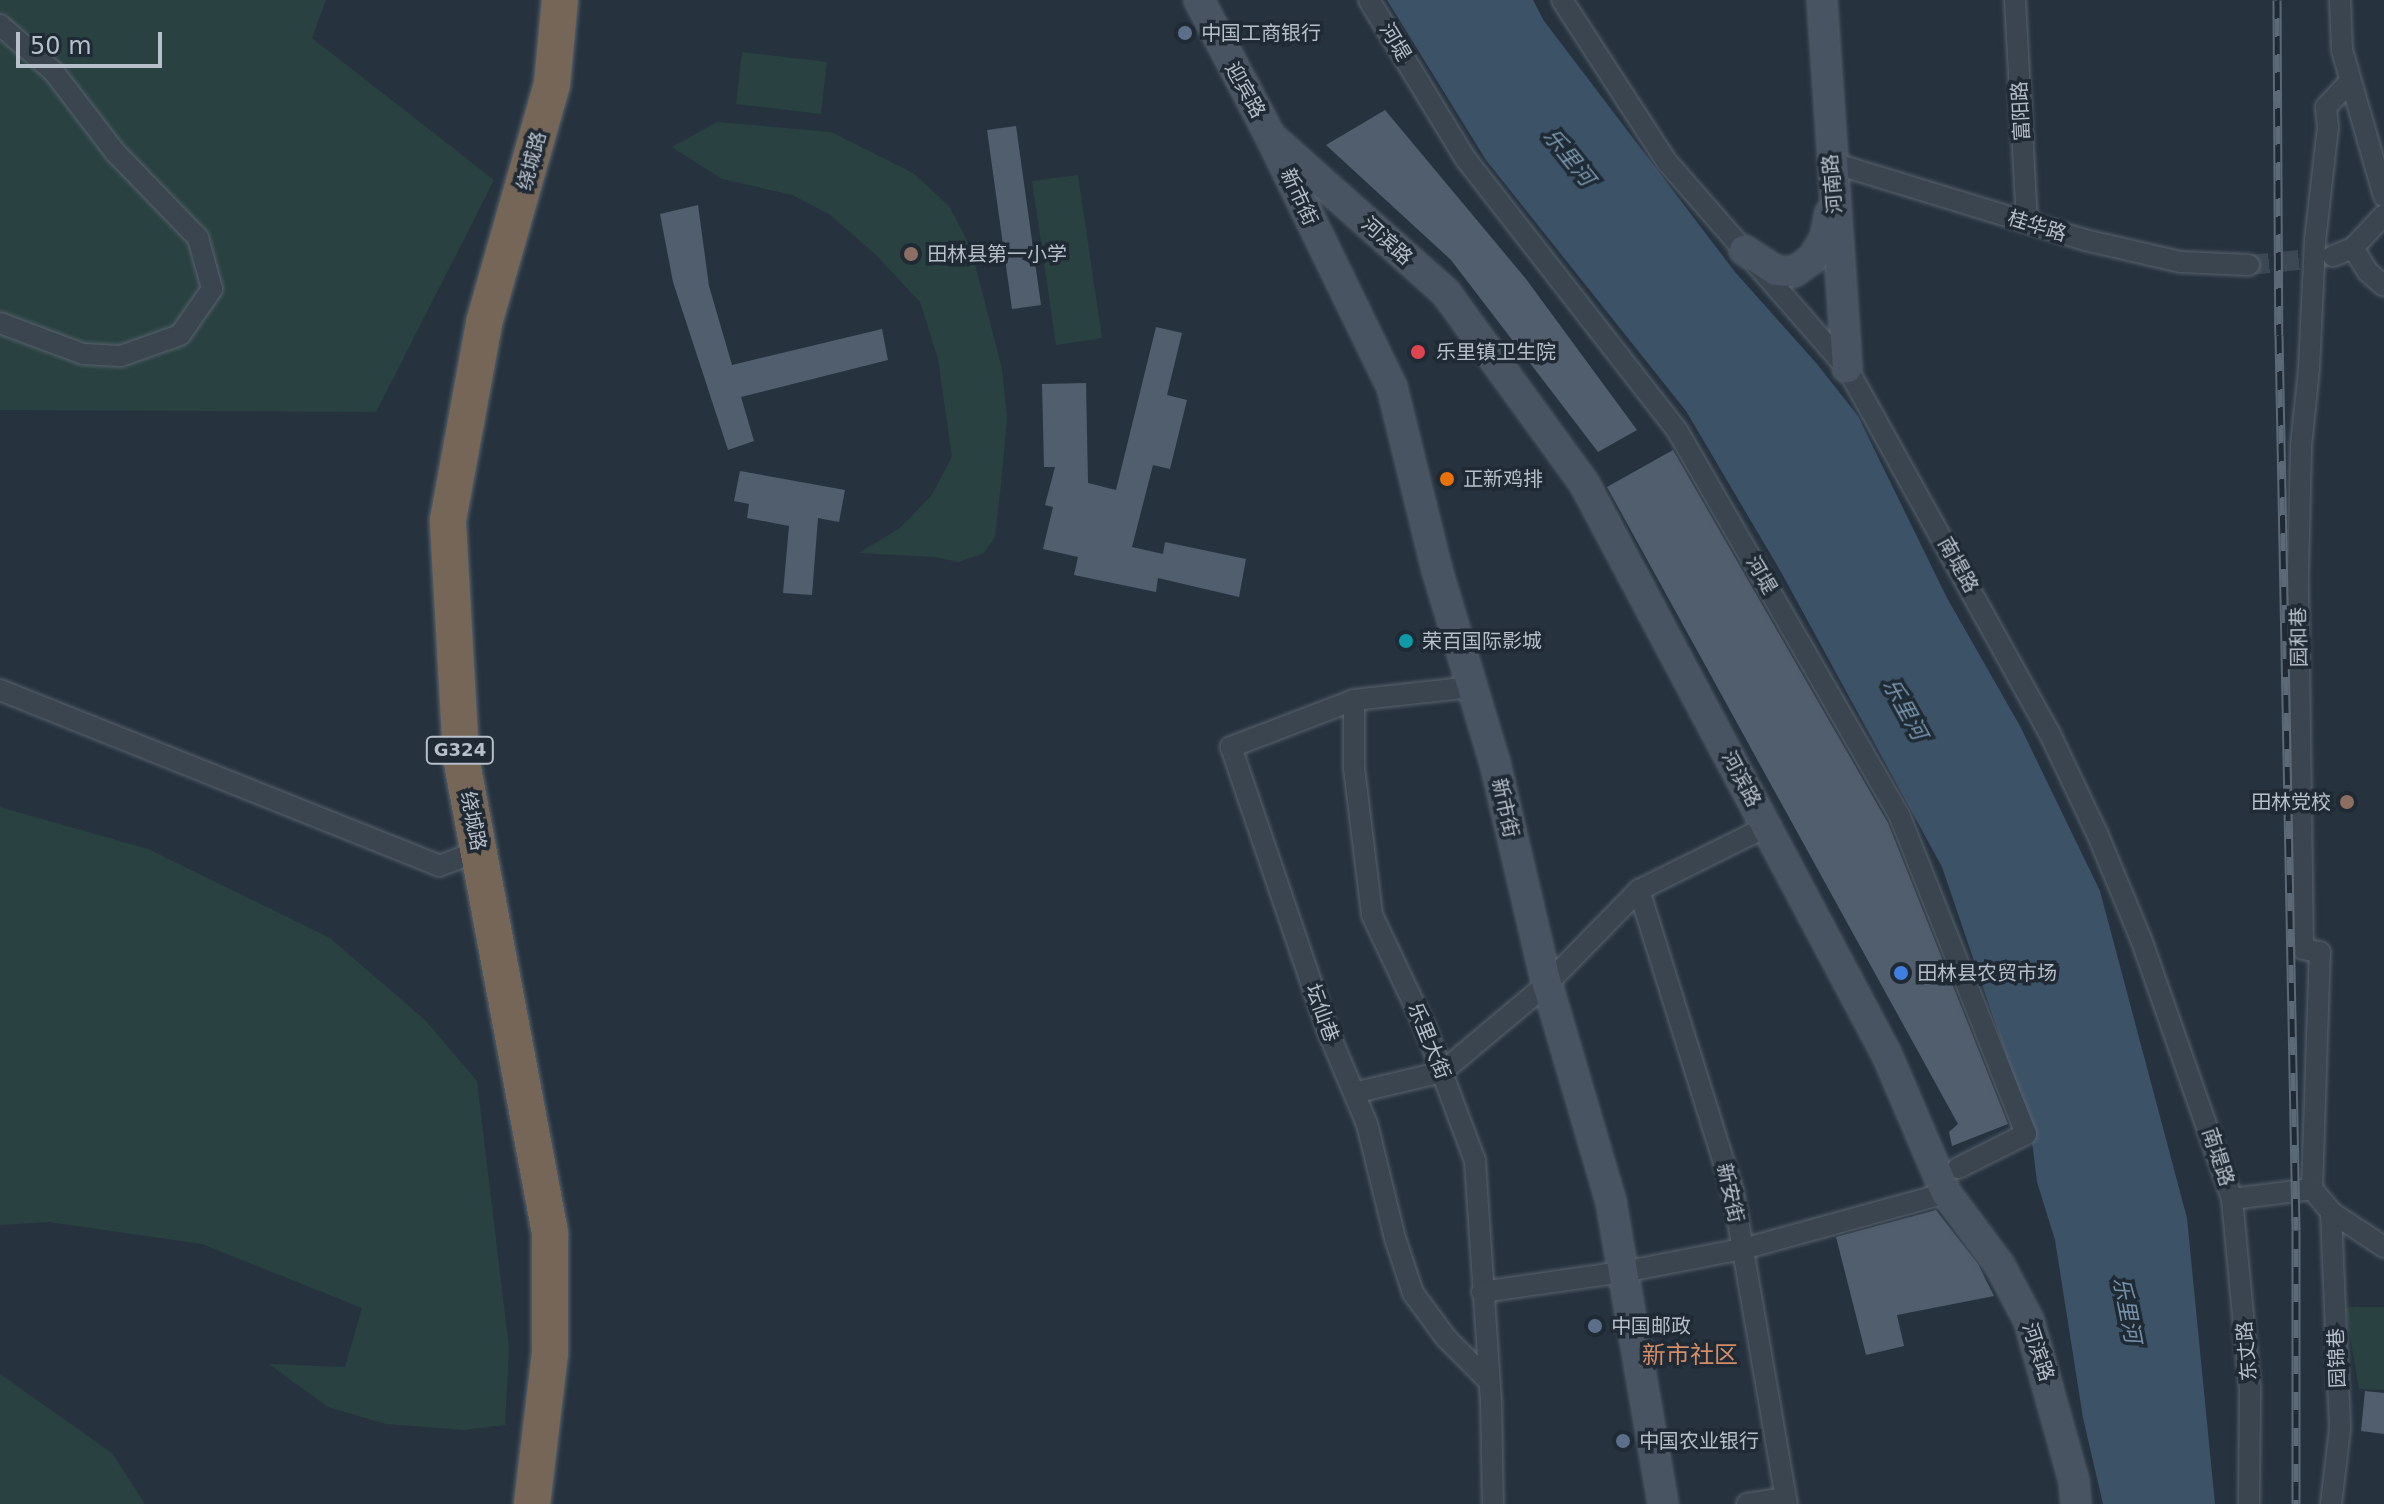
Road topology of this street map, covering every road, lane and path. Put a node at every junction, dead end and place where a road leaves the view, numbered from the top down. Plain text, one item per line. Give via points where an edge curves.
1 (560, 0) edge
2 (1199, 0) edge
3 (1369, 0) edge
4 (1562, 0) edge
5 (1822, 0) edge
6 (2015, 0) edge
7 (2340, 0) edge
8 (0, 25) edge
9 (2350, 81) junction
10 (1270, 136) junction
11 (1830, 162) junction
12 (1331, 190) junction
13 (2384, 196) edge
14 (1834, 197) junction
15 (1303, 205) junction
16 (2384, 215) edge
17 (2027, 222) junction
18 (2353, 248) junction
19 (1744, 250) junction
20 (2333, 256) tunnel mouth
21 (2249, 265) tunnel mouth
22 (2384, 286) edge
23 (0, 323) edge
24 (1847, 368) junction
25 (1472, 687) junction
26 (0, 690) edge
27 (1354, 700) junction
28 (1766, 827) junction
29 (479, 851) junction
30 (1639, 890) junction
31 (1547, 984) junction
32 (1442, 1072) junction
33 (1354, 1093) junction
34 (1952, 1180) junction
35 (2312, 1189) junction
36 (2232, 1199) junction
37 (2331, 1212) junction
38 (2384, 1247) edge
39 (1743, 1249) junction
40 (1623, 1272) junction
41 (1482, 1292) junction
42 (1489, 1381) junction
43 (1786, 1501) edge
44 (532, 1504) edge
45 (1493, 1504) edge
46 (1663, 1504) edge
47 (1747, 1504) edge
48 (2076, 1504) edge
49 (2249, 1504) edge
50 (2331, 1504) edge

1 - 29 highway, 绕城路 / G324 via 552,84 484,323 448,520 461,756
2 - 10 street, 迎宾路
3 - 34 street, 河堤 via 1465,158 1678,432 1900,817 2026,1134
4 - 19 street, 南堤路 via 1667,162
5 - 11 street, 河南路
6 - 17 street, 富阳路
7 - 9 street via 2342,50
8 - 23 street via 53,71 115,152 198,238 212,289 180,335 121,356 83,354
9 - 13 street
9 - 35 street, 园和巷 via 2326,107 2301,446 2303,949 2320,952
10 - 12 street, 河滨路
10 - 15 street, 新市街
11 - 14 street, 河南路
11 - 17 street, 桂华路
12 - 15 street via 1303,183
12 - 28 street, 河滨路 via 1446,293 1584,483
14 - 19 street via 1825,238 1813,258 1794,272 1776,271
14 - 24 street, 河南路
15 - 25 street, 新市街 via 1392,387
16 - 18 street
17 - 21 street, 桂华路 via 2181,262
18 - 20 street
18 - 22 street
19 - 24 street, 南堤路
24 - 36 street, 南堤路 via 2049,732 2097,833 2141,939
25 - 27 street
25 - 31 street, 新市街
26 - 29 street via 439,866
27 - 32 street, 乐里大街 via 1354,768 1372,915
27 - 33 street, 坛仙巷 via 1231,747 1327,1029
28 - 30 street
28 - 34 street, 河滨路
29 - 44 highway, 绕城路 / G324 via 550,1233 550,1354
30 - 31 street
30 - 39 street, 新安街 via 1733,1192
31 - 32 street
31 - 40 street, 新市街 via 1611,1202
32 - 33 street
32 - 41 street, 乐里大街 via 1475,1161
33 - 42 street, 坛仙巷 via 1413,1293 1446,1338
34 - 39 street
34 - 48 street, 河滨路 via 2029,1321
35 - 36 street
35 - 37 street
36 - 49 street, 东丈路 via 2250,1388
37 - 38 street
37 - 50 street, 园锦巷 via 2340,1428
39 - 40 street
39 - 43 street, 新安街
40 - 41 street
40 - 46 street, 新市街
41 - 42 street, 乐里大街
42 - 45 street, 乐里大街
43 - 47 street

